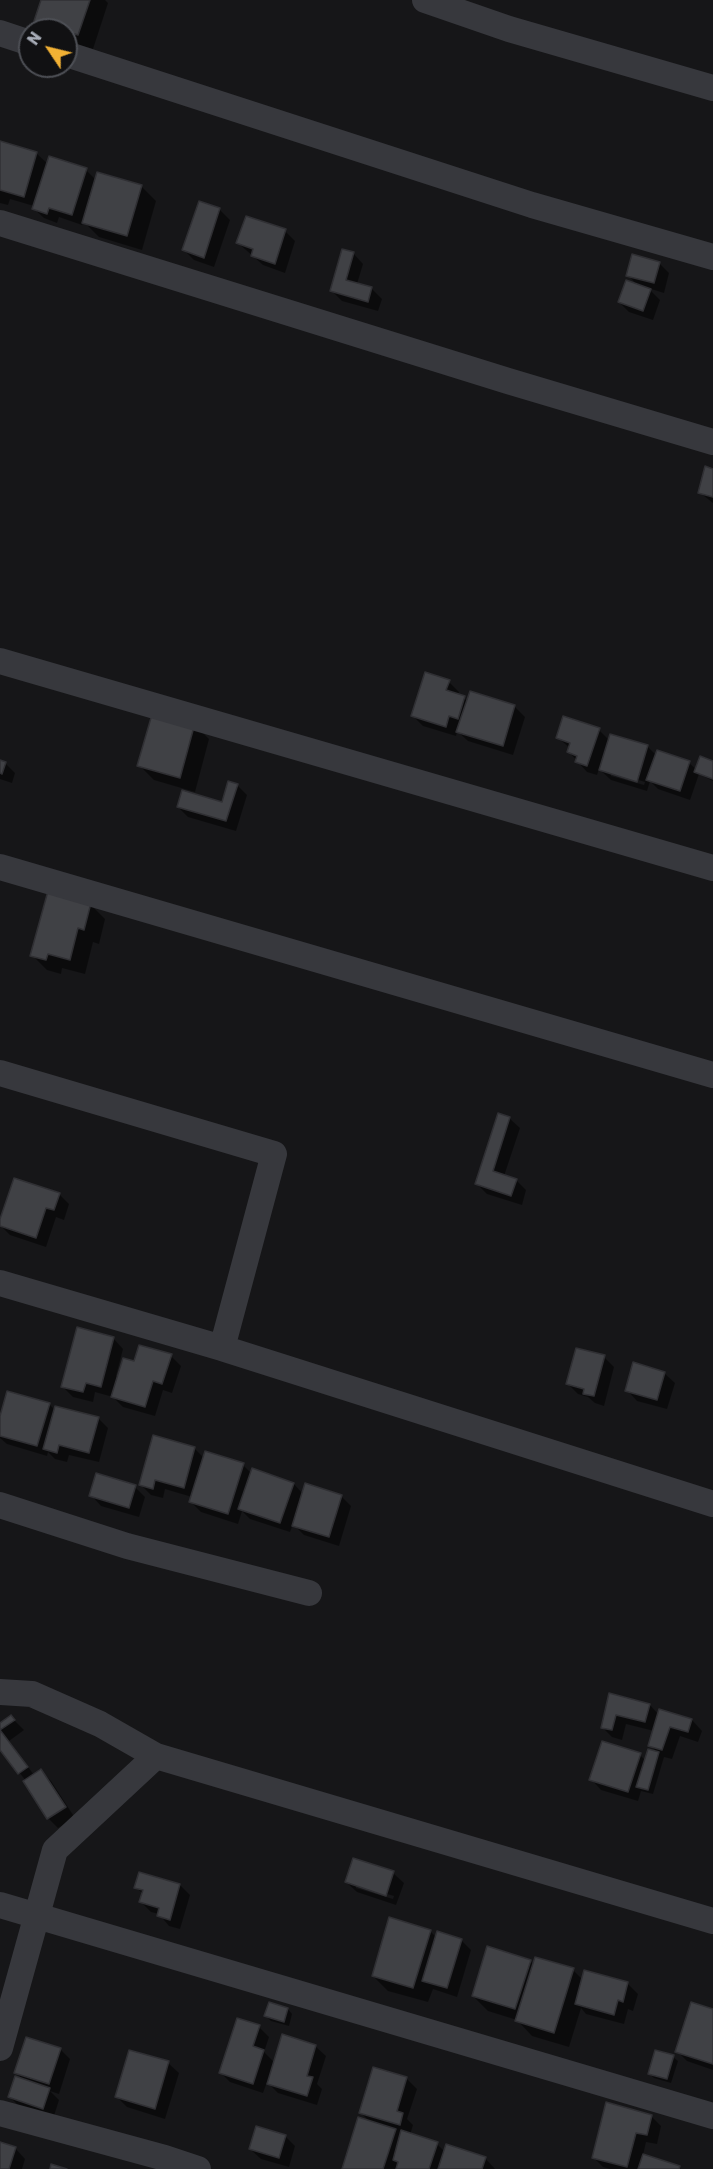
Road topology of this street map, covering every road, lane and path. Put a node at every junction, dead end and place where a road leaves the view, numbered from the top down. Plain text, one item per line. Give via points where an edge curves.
1 (425, 0) edge
2 (0, 33) edge
3 (18, 39) edge
4 (78, 58) edge
5 (713, 88) edge
6 (0, 223) edge
7 (713, 257) edge
8 (713, 442) edge
9 (0, 661) edge
10 (0, 867) edge
11 (713, 868) edge
12 (0, 1073) edge
13 (713, 1075) edge
14 (0, 1283) edge
15 (222, 1348) junction
16 (713, 1504) edge
17 (0, 1505) edge
18 (309, 1593) dead end
19 (0, 1692) edge
20 (156, 1756) junction
21 (0, 1905) edge
22 (36, 1915) junction
23 (713, 1921) edge
24 (0, 2048) edge
25 (0, 2113) edge
26 (713, 2116) edge
27 (164, 2163) edge
28 (198, 2169) edge

1 - 5 street via 509,29
2 - 3 street
4 - 7 street via 532,205
6 - 8 street
9 - 11 street
10 - 13 street
12 - 15 street via 274,1154
14 - 15 street
15 - 16 street
17 - 18 street via 127,1546
19 - 20 street via 32,1694 100,1724
20 - 22 street via 55,1850
20 - 23 street
21 - 22 street
22 - 24 street
22 - 26 street
25 - 27 street
27 - 28 street

